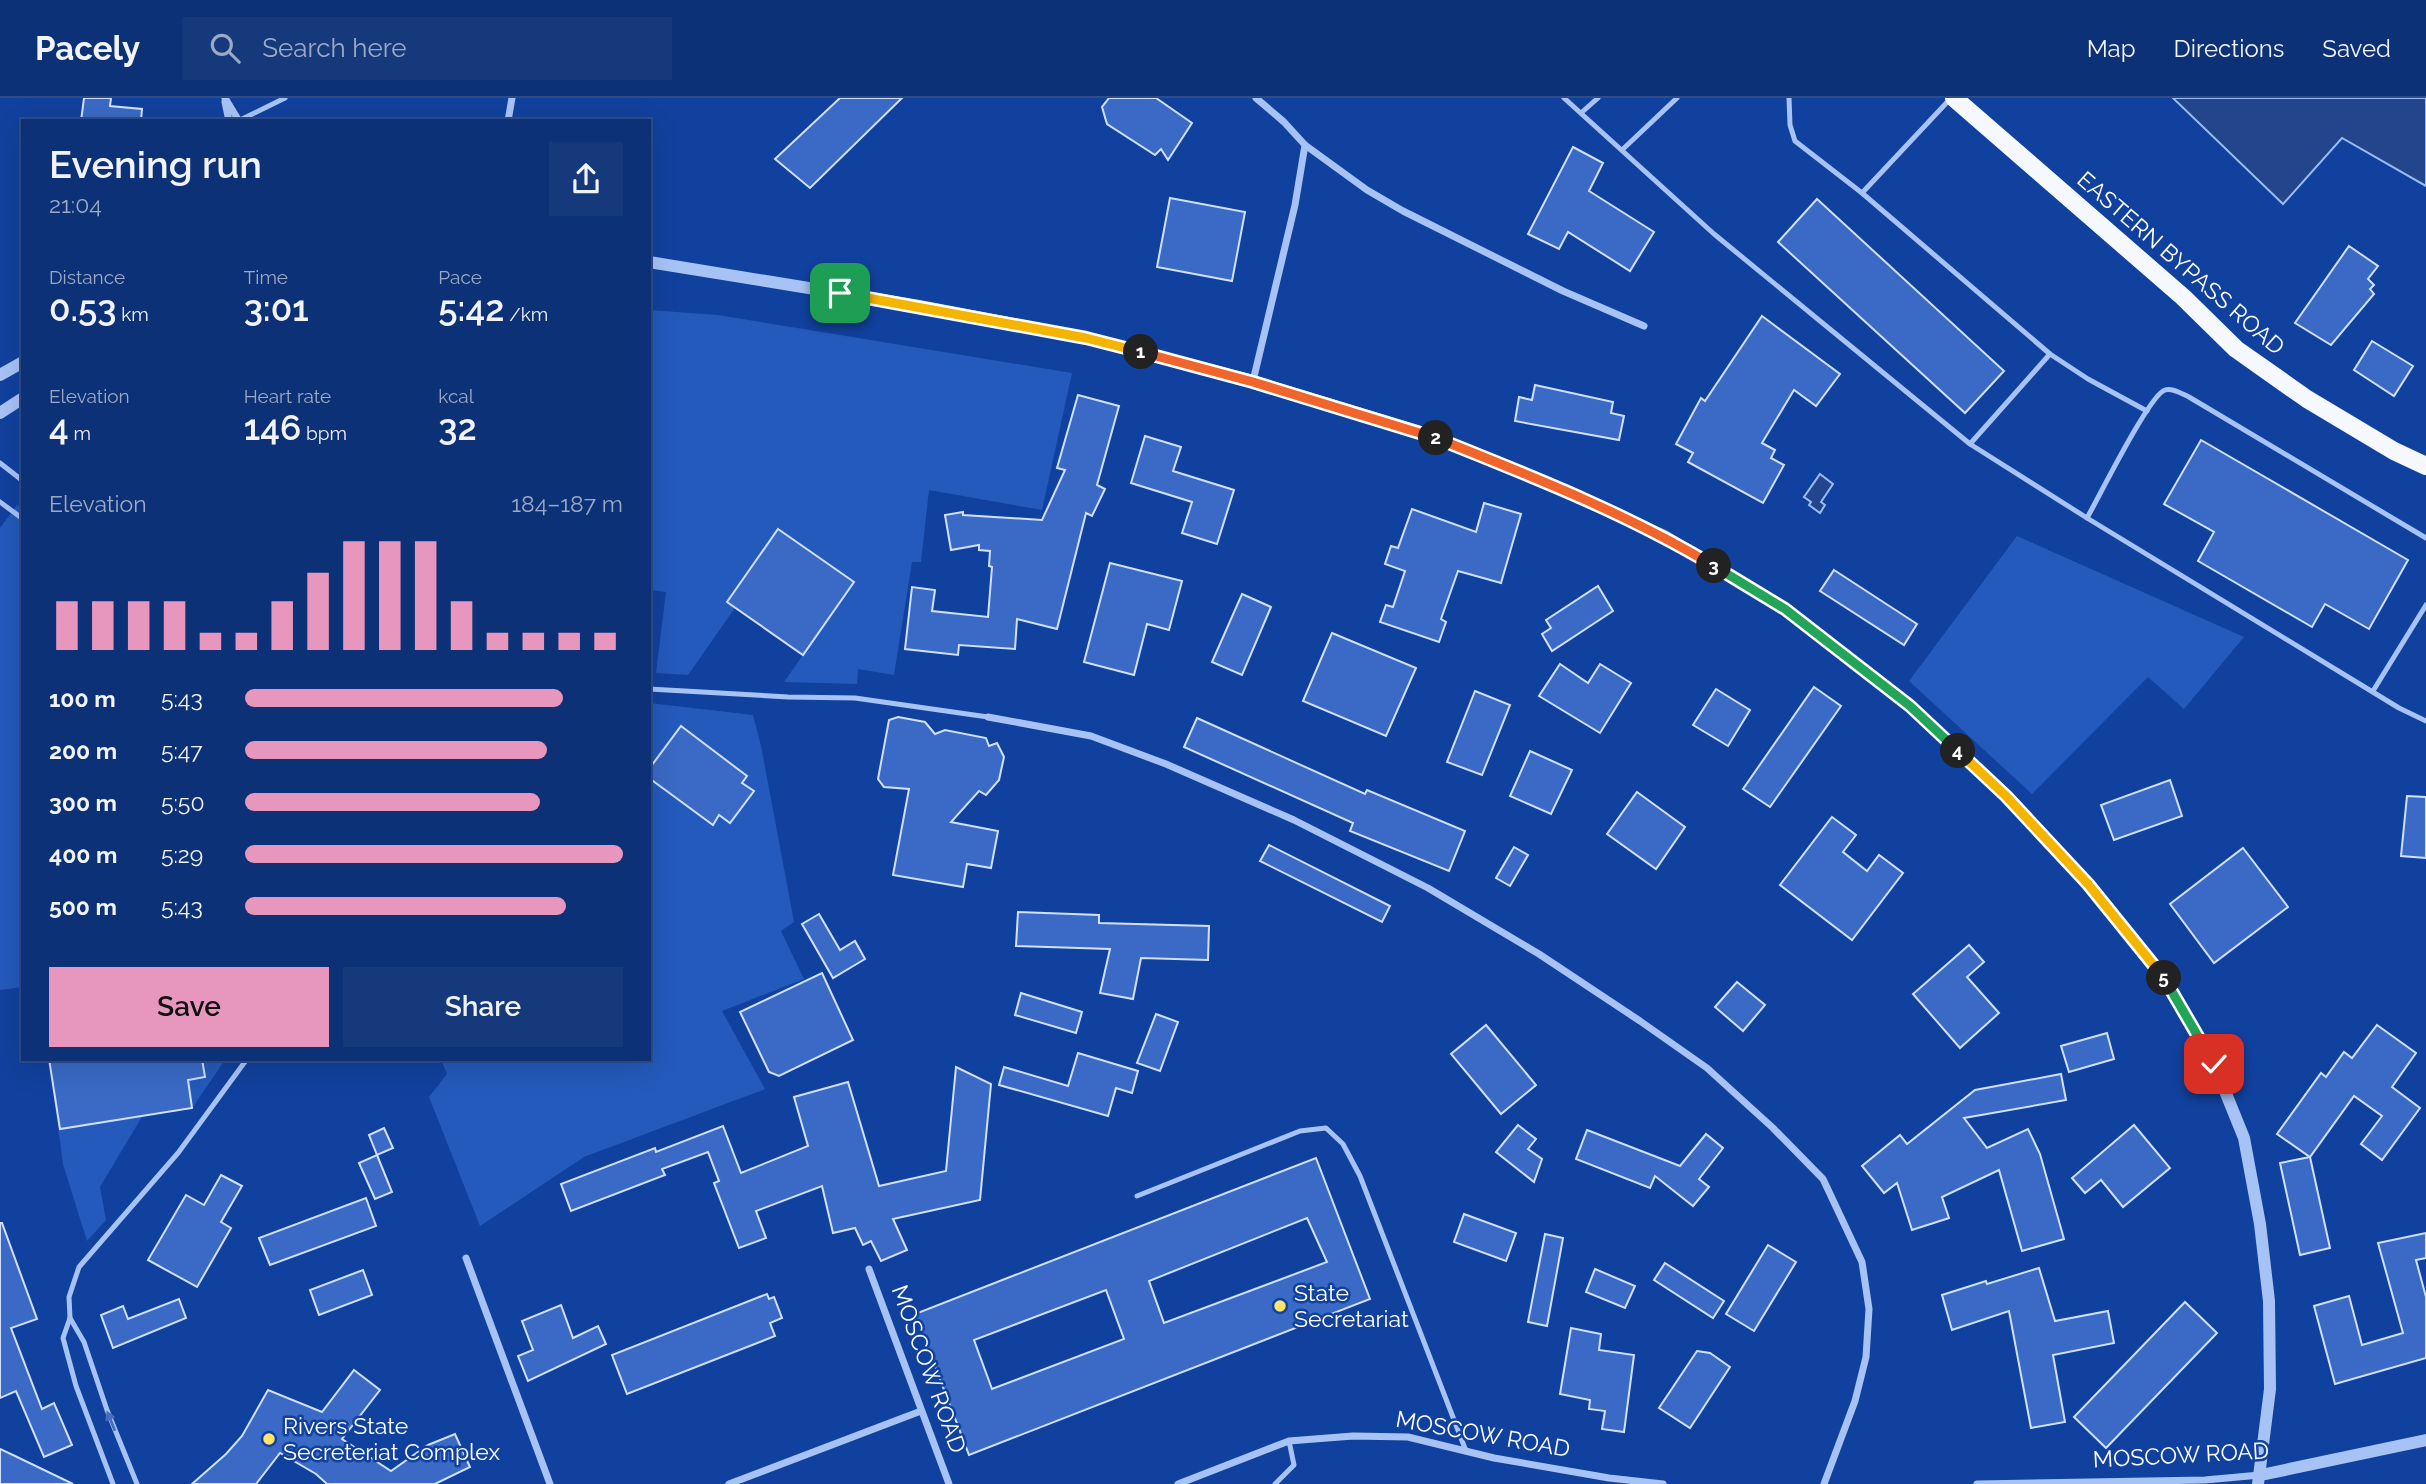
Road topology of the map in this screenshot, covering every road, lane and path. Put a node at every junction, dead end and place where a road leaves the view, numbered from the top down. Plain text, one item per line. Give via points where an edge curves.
1 (225, 98) edge
2 (285, 98) edge
3 (512, 98) edge
4 (1256, 98) edge
5 (1564, 98) edge
6 (1598, 98) edge
7 (1677, 98) edge
8 (1788, 98) edge
9 (1953, 98) edge
10 (1581, 113) junction
11 (229, 119) edge
12 (237, 119) edge
13 (242, 119) edge
14 (508, 119) edge
15 (1305, 145) junction
16 (1622, 150) junction
17 (1863, 193) junction
18 (651, 262) edge
19 (1644, 326) dead end
20 (2050, 354) junction
21 (21, 363) edge
22 (0, 375) edge
23 (1253, 382) junction
24 (21, 399) edge
25 (2147, 411) junction
26 (0, 413) edge
27 (1970, 444) junction
28 (0, 463) edge
29 (2426, 466) edge
30 (21, 479) edge
31 (0, 502) edge
32 (21, 518) edge
33 (2087, 518) junction
34 (2426, 538) edge
35 (2426, 605) edge
36 (651, 689) edge
37 (2373, 691) junction
38 (988, 717) joint
39 (2426, 720) edge
40 (246, 1061) edge
41 (1137, 1196) dead end
42 (466, 1258) dead end
43 (869, 1269) dead end
44 (70, 1318) junction
45 (921, 1411) junction
46 (2426, 1440) edge
47 (1289, 1441) junction
48 (1466, 1451) junction
49 (2260, 1479) edge
50 (113, 1484) edge
51 (137, 1484) edge
52 (550, 1484) edge
53 (729, 1484) edge
54 (949, 1484) edge
55 (1178, 1484) edge
56 (1275, 1484) edge
57 (1663, 1484) edge
58 (1824, 1484) edge
59 (1977, 1484) edge

1 - 11 street
1 - 12 street
2 - 13 lane
3 - 14 street
4 - 15 street
5 - 10 lane
6 - 10 lane
7 - 16 lane
8 - 17 lane via 1795,141
9 - 17 lane
9 - 29 main road, EASTERN BYPASS ROAD via 2183,297 2235,349 2307,399
10 - 16 lane
15 - 19 street via 1403,211
15 - 23 street
16 - 27 lane via 1714,234
17 - 20 lane
18 - 23 street via 1086,338
20 - 25 lane
20 - 27 lane
21 - 22 street
23 - 49 street via 1424,433 1664,536 1785,609 1910,706 2006,796 2088,884 2165,979 2214,1064 2244,1138 2269,1301 2270,1389
24 - 26 street
25 - 33 lane
25 - 34 lane via 2163,391 2178,392
27 - 33 lane
28 - 30 lane
31 - 32 lane
33 - 37 lane
35 - 37 lane
36 - 38 lane via 855,698
37 - 39 lane
38 - 58 street via 1091,736 1166,764 1294,820 1428,888 1640,1021 1707,1068 1773,1128 1823,1179 1862,1262 1869,1309 1866,1357 1855,1401
40 - 44 lane via 178,1153 79,1267 69,1297
41 - 48 lane via 1300,1132 1325,1128 1343,1144 1360,1176
42 - 52 street
43 - 45 street, MOSCOW ROAD
44 - 50 lane via 62,1338 66,1356
51 -> 44 lane via 84,1342
45 - 53 street
45 - 54 street, MOSCOW ROAD
46 - 49 street, MOSCOW ROAD
47 - 48 street, MOSCOW ROAD via 1408,1437
47 - 55 street, MOSCOW ROAD
47 - 56 lane via 1294,1465
48 - 57 street, MOSCOW ROAD
49 - 59 street, MOSCOW ROAD

